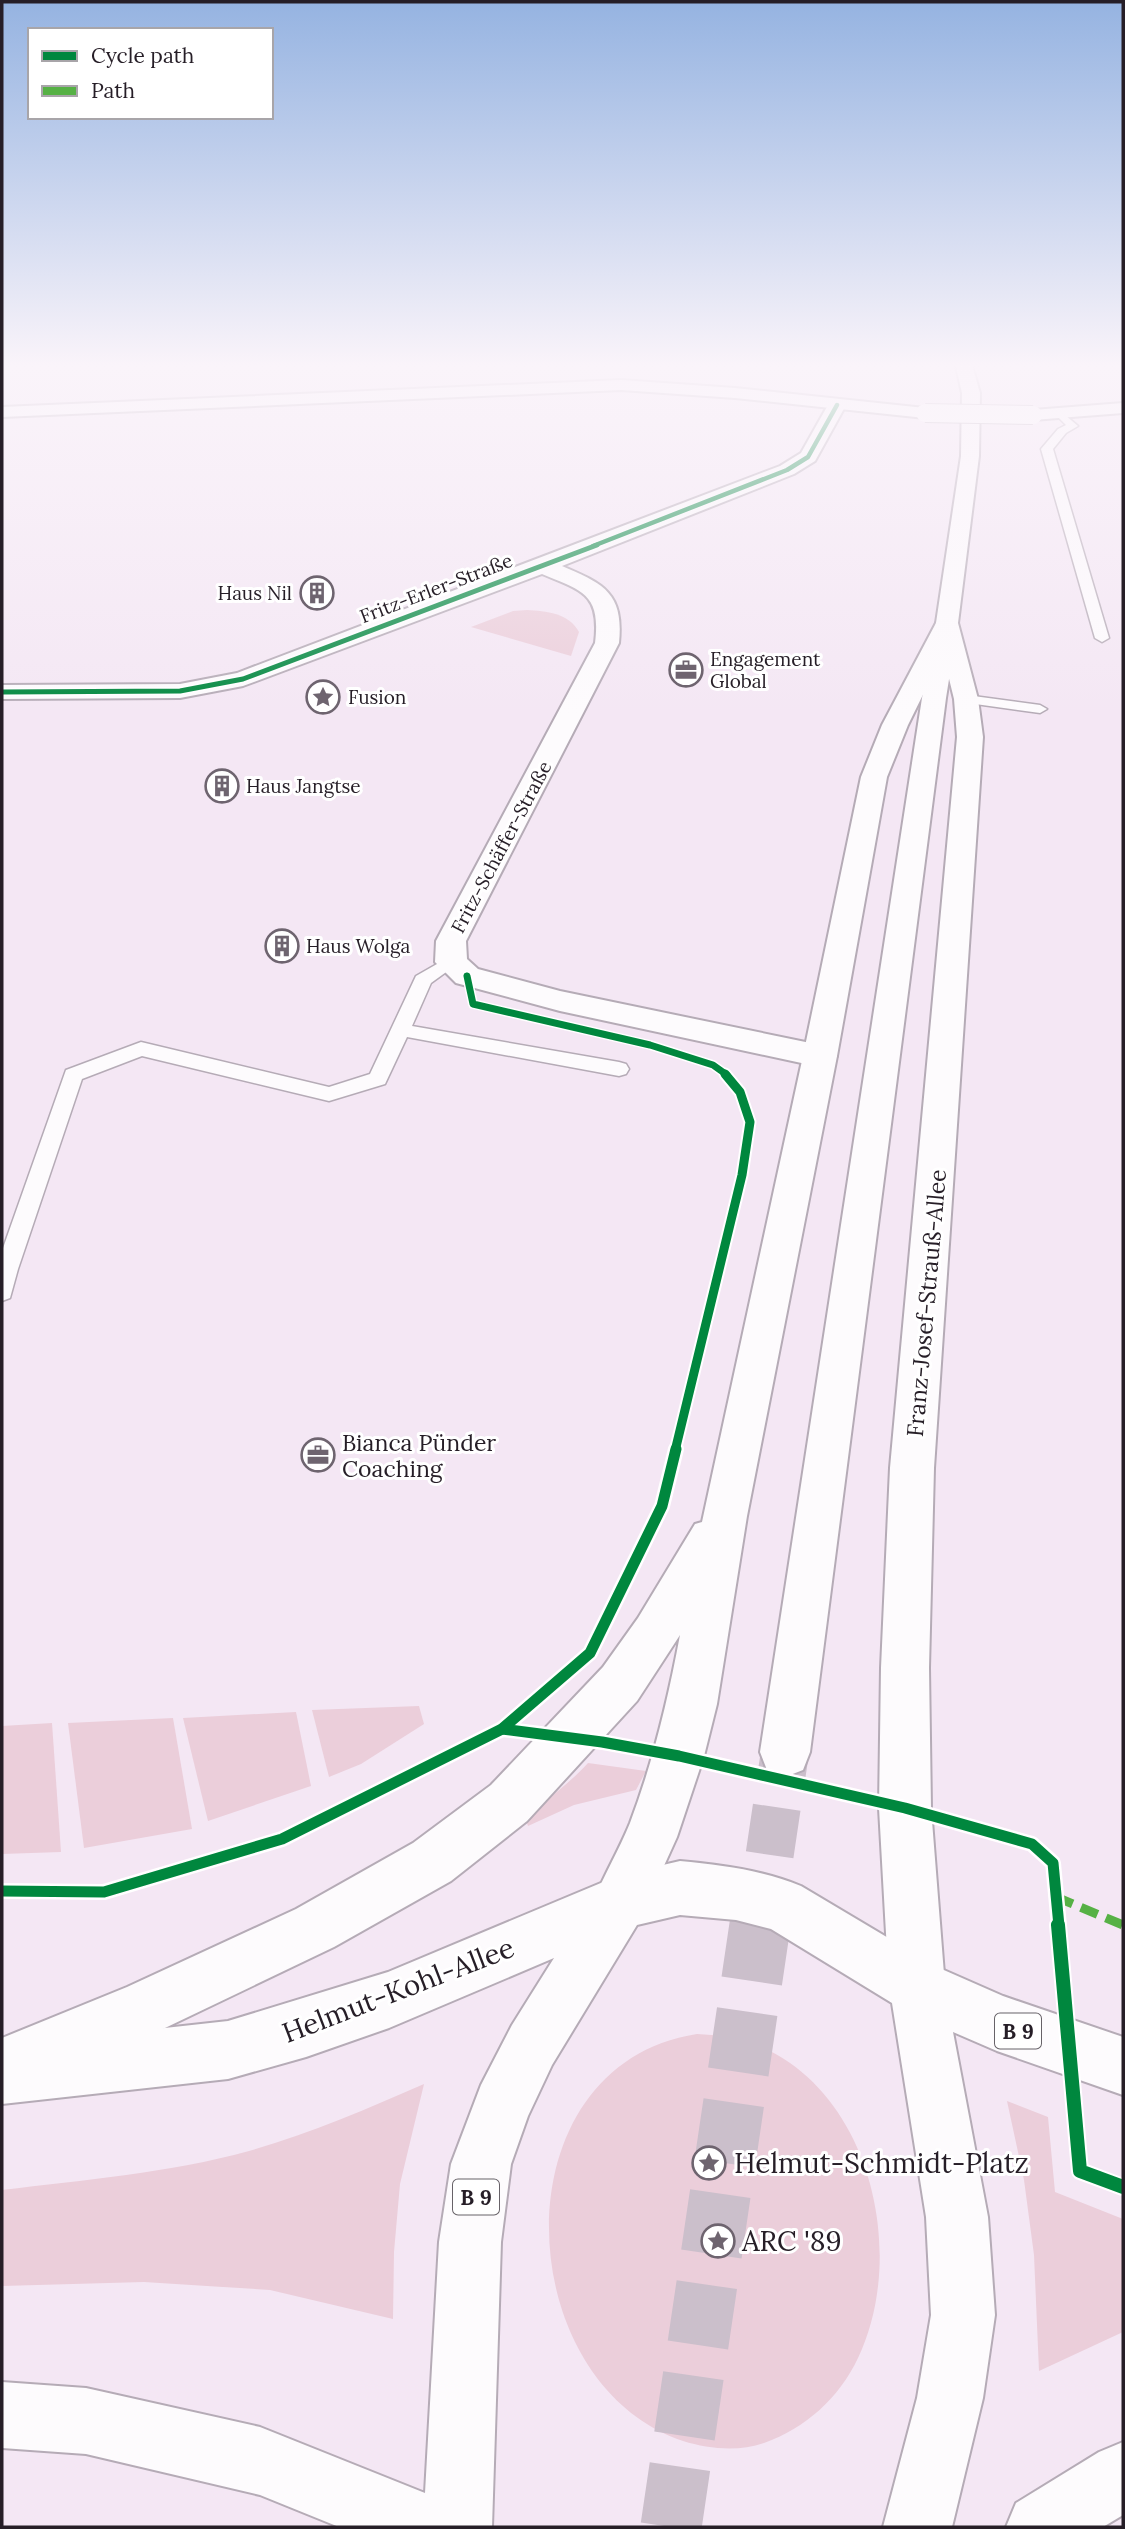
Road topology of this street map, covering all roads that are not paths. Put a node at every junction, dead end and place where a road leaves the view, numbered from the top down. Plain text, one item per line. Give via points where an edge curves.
1 (761, 480) edge
2 (967, 480) edge
3 (1054, 480) edge
4 (544, 566) junction
5 (947, 623) junction
6 (1102, 638) dead end
7 (2, 692) edge
8 (966, 699) junction
9 (1040, 709) dead end
10 (452, 962) junction
11 (401, 1030) junction
12 (820, 1056) junction
13 (619, 1069) dead end
14 (2, 1292) edge
15 (725, 1516) junction
16 (785, 1752) tunnel mouth
17 (620, 1902) junction
18 (917, 1987) junction
19 (1123, 2066) edge
20 (2, 2067) edge
21 (2, 2075) edge
22 (2, 2415) edge
23 (1123, 2476) edge
24 (423, 2527) edge
25 (458, 2527) edge
26 (918, 2527) edge
27 (1040, 2527) edge

1 - 4 street, Fritz-Erler-Straße
2 - 5 street, Franz-Josef-Strauß-Allee
3 - 6 lane
4 - 7 street, Fritz-Erler-Straße via 285,664 213,686 180,691
4 - 10 street, Fritz-Schäffer-Straße via 575,580 605,603 610,621 607,643 451,941
5 - 8 street, Franz-Josef-Strauß-Allee
5 - 12 street, Franz-Josef-Strauß-Allee via 874,777
5 - 16 street, Franz-Josef-Strauß-Allee
8 - 9 lane
8 - 18 street, Franz-Josef-Strauß-Allee via 970,749 912,1468 905,1808
10 - 11 lane via 423,980
10 - 12 street, Fritz-Schäffer-Straße via 467,976 560,1001
11 - 13 lane
11 - 14 lane via 378,1079 329,1094 141,1049 73,1075
12 - 15 street, Franz-Josef-Strauß-Allee
15 - 17 street, Franz-Josef-Strauß-Allee via 679,1756 651,1837
15 - 20 street via 620,1684 498,1812 432,1862 315,1928 145,2008
17 - 18 street, B 9 via 680,1888 736,1893 782,1905
17 - 21 street, Helmut-Kohl-Allee / B 9 via 389,2000 228,2050
17 - 25 street, B 9 via 532,2045 502,2106 481,2164 470,2242
18 - 19 street, B 9 via 996,2023
18 - 26 street, Franz-Josef-Strauß-Allee via 957,2217 963,2315 950,2398
22 - 24 street via 86,2421 260,2461
23 - 27 street

